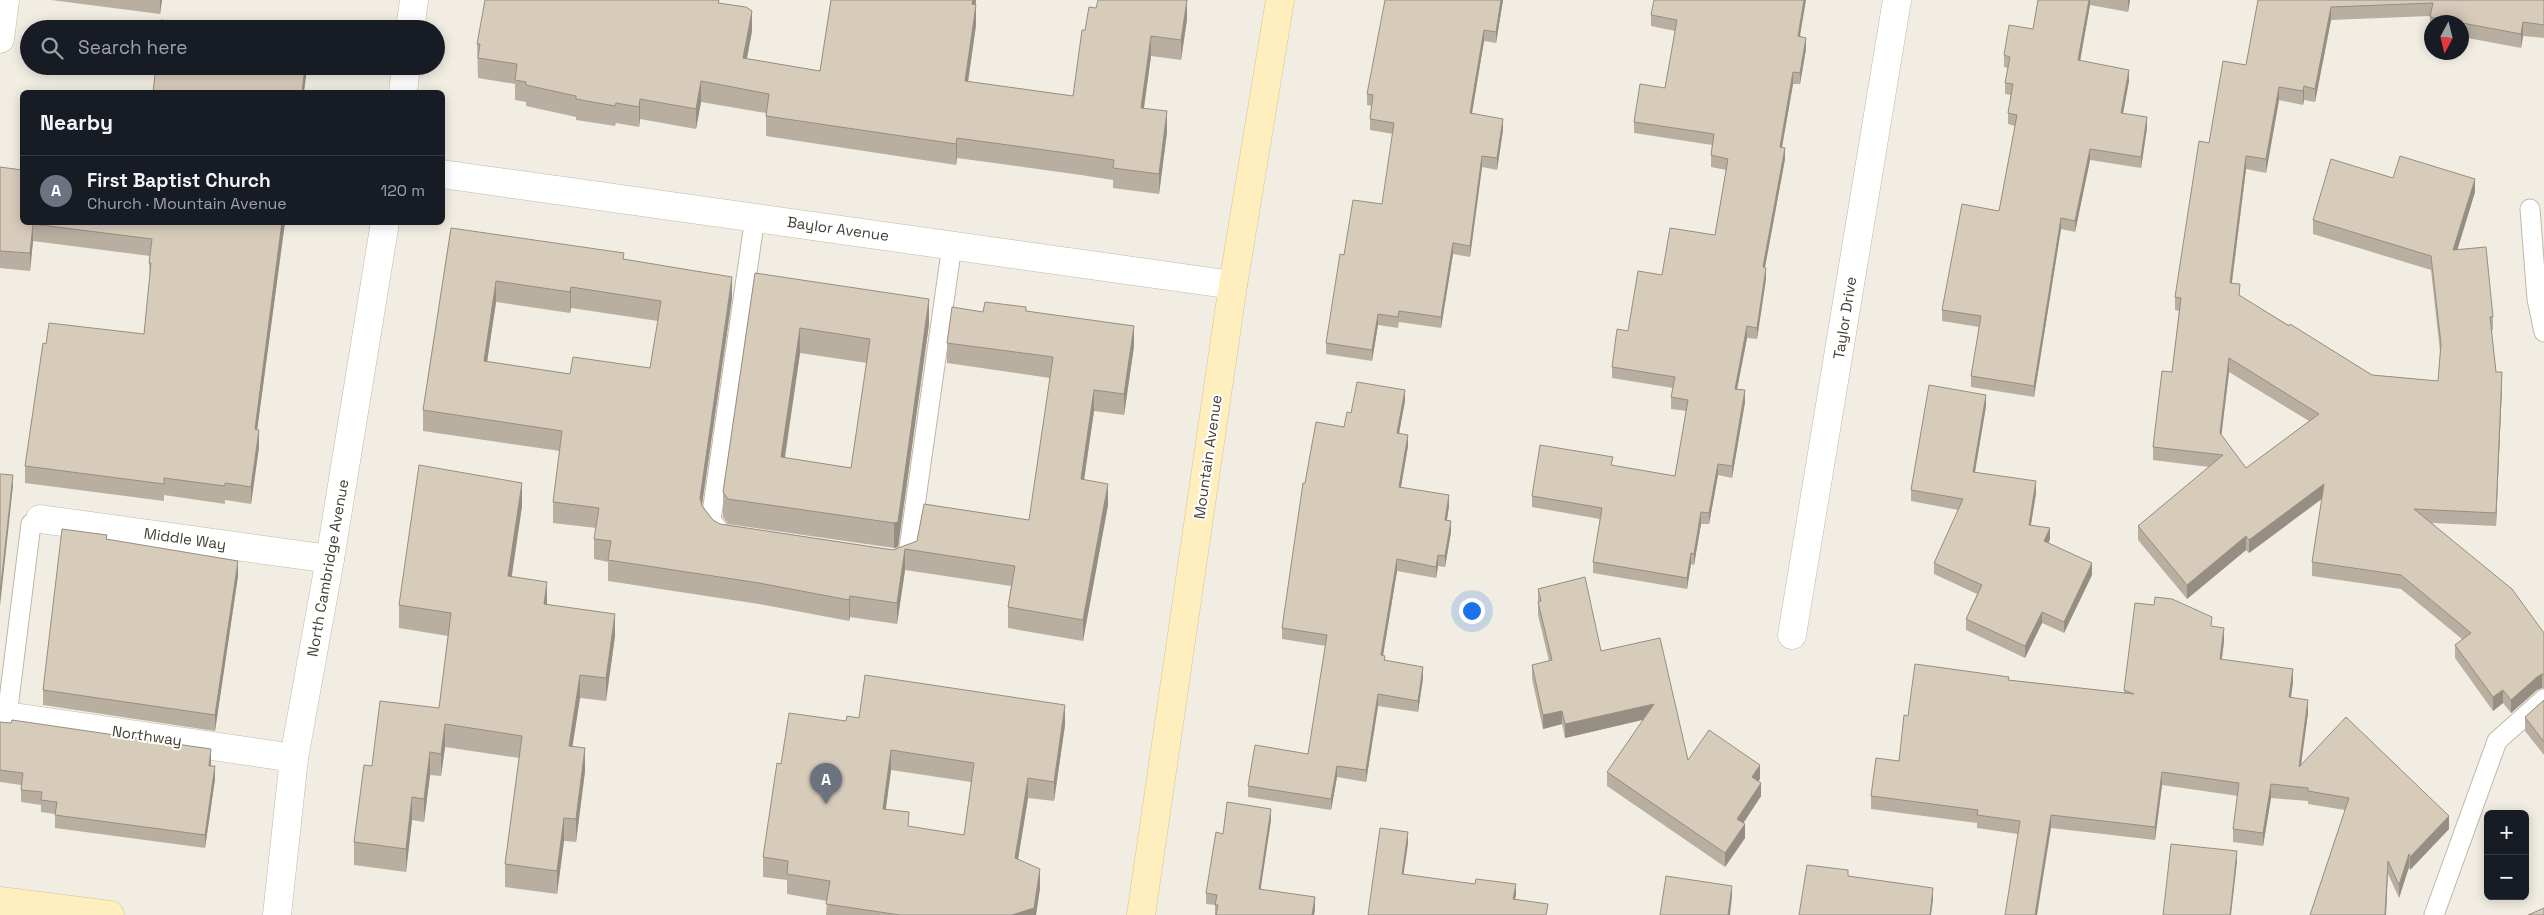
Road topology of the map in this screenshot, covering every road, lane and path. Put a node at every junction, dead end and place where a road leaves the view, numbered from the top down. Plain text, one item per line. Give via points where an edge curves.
1 (5, 0) edge
2 (414, 0) edge
3 (1280, 0) edge
4 (1897, 0) edge
5 (411, 20) edge
6 (0, 39) edge
7 (405, 75) edge
8 (403, 90) edge
9 (445, 174) edge
10 (2530, 210) dead end
11 (755, 217) junction
12 (385, 225) edge
13 (952, 245) junction
14 (1233, 285) junction
15 (2544, 332) edge
16 (40, 519) joint
17 (741, 537) edge
18 (876, 557) edge
19 (330, 559) junction
20 (1792, 635) dead end
21 (2544, 699) edge
22 (3, 715) edge
23 (294, 758) junction
24 (0, 901) edge
25 (110, 915) edge
26 (277, 915) edge
27 (1141, 915) edge
28 (2434, 915) edge

1 - 6 street
2 - 5 street
3 - 14 main road, Mountain Avenue
4 - 20 street, Taylor Drive
7 - 8 street
9 - 11 street, Baylor Avenue
10 - 15 lane via 2537,299
11 - 13 street, Baylor Avenue
11 - 17 lane via 710,520 722,534
12 - 19 street, North Cambridge Avenue
13 - 14 street, Baylor Avenue
13 - 18 lane via 908,555 895,560
14 - 27 main road, Mountain Avenue
16 - 19 street, Middle Way
16 - 22 lane via 31,524
19 - 23 street, North Cambridge Avenue
21 - 28 lane via 2496,741
22 - 23 street, Northway
23 - 26 street, North Cambridge Avenue
24 - 25 main road

